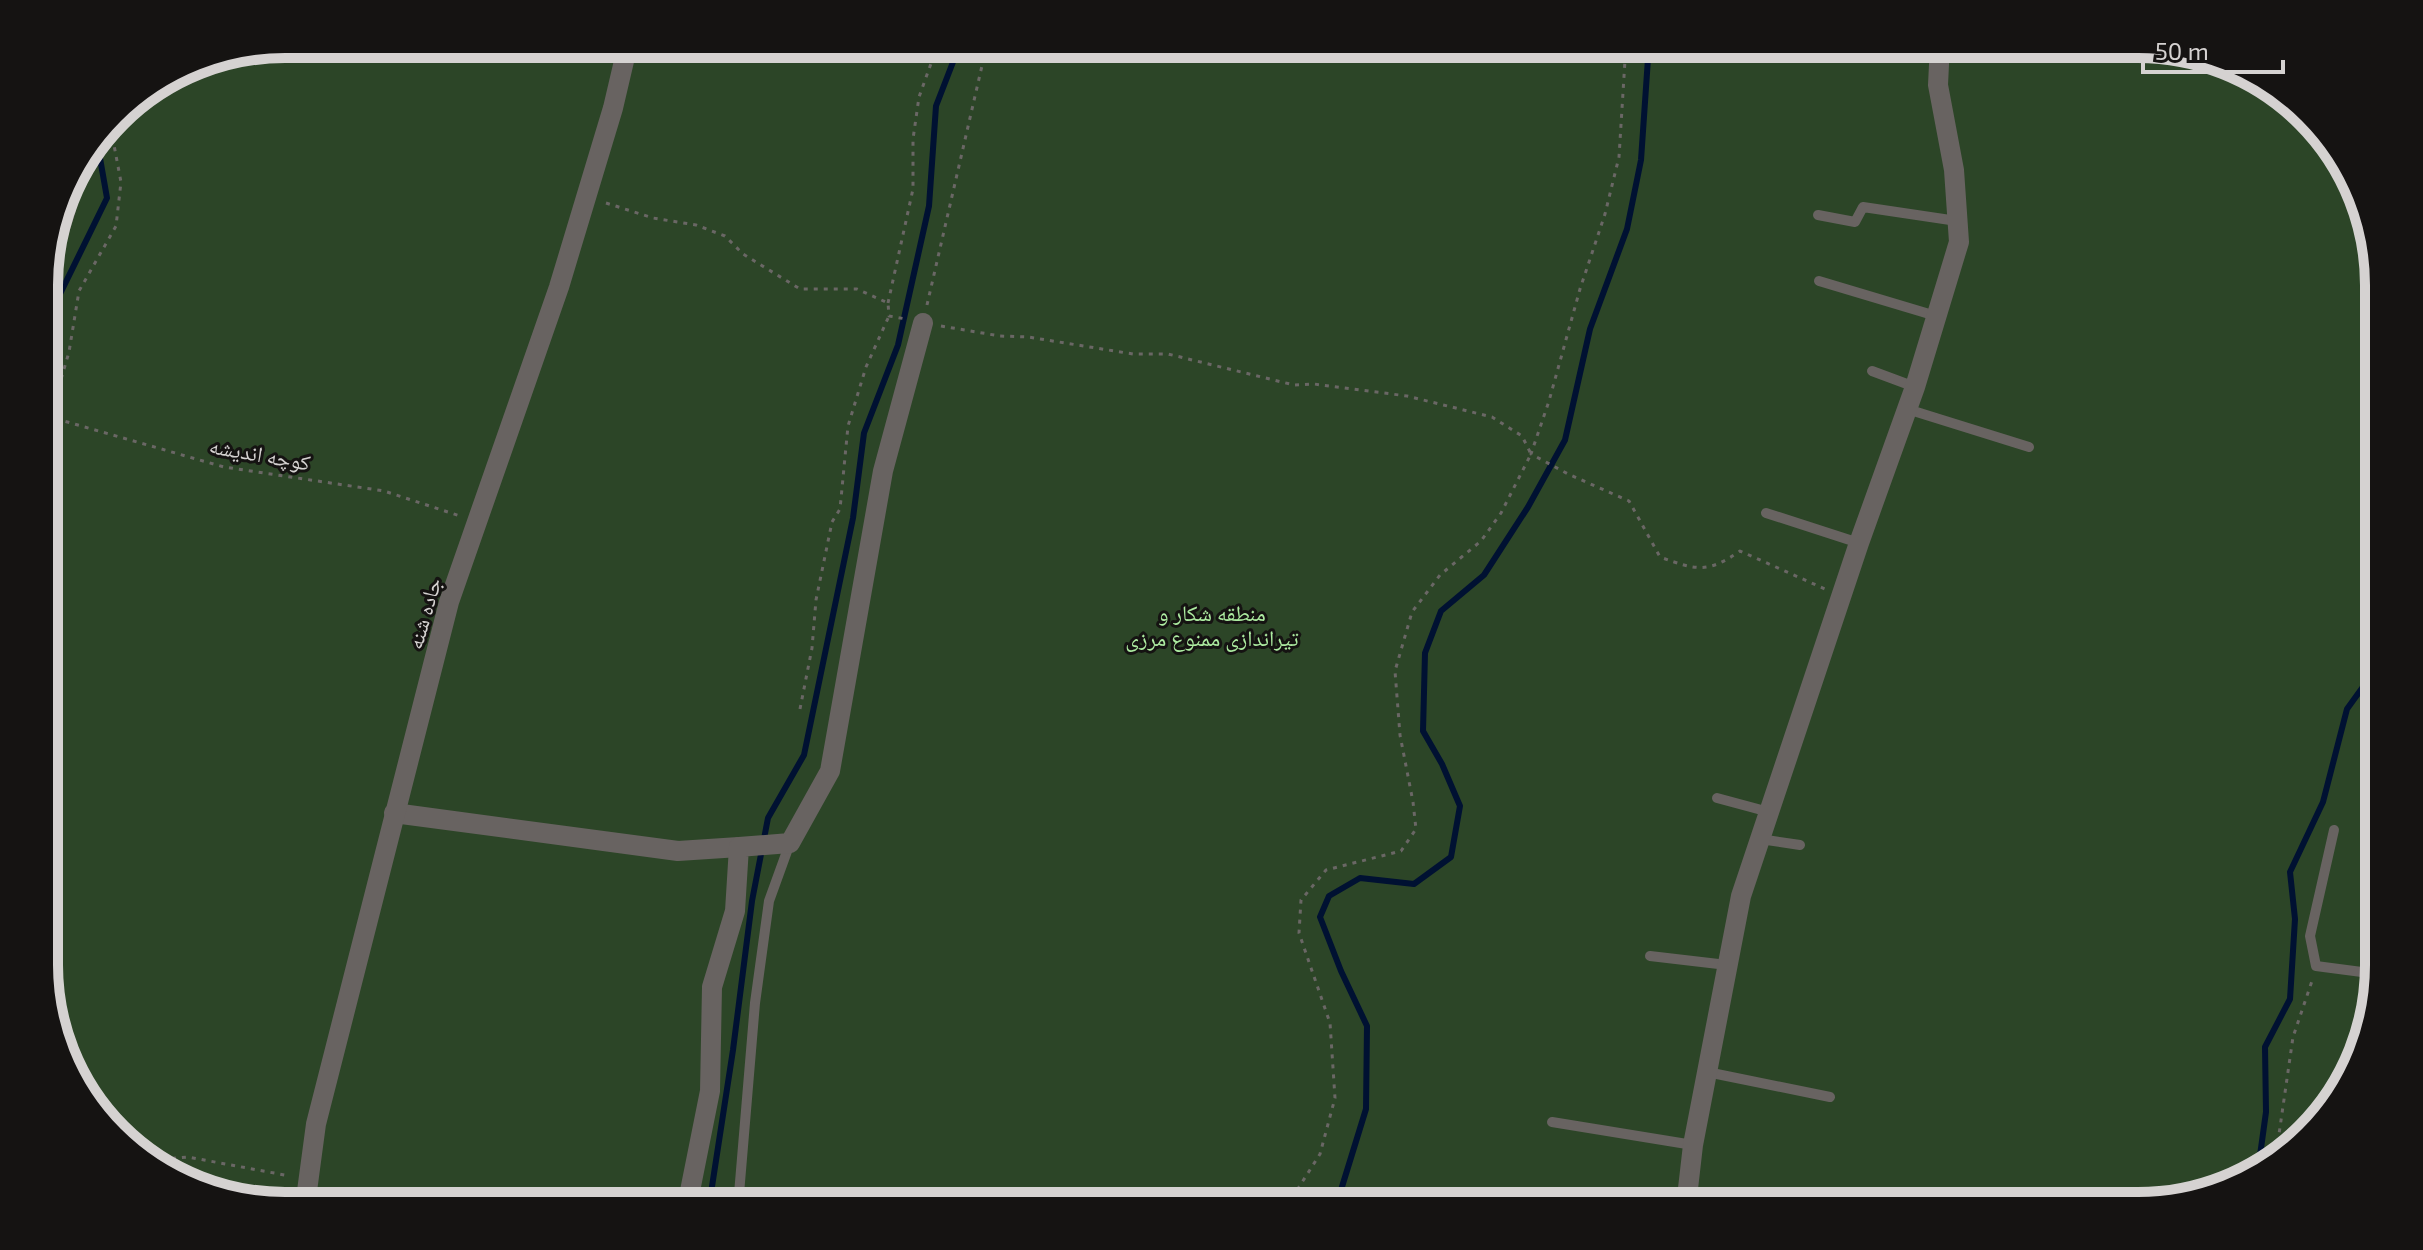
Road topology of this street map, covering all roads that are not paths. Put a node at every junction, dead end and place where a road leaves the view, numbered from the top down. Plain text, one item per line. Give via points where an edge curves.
1 (625, 58) edge
2 (1939, 58) edge
3 (1818, 215) dead end
4 (1957, 221) junction
5 (1819, 281) dead end
6 (1936, 316) junction
7 (923, 323) road end
8 (1872, 371) dead end
9 (1915, 387) junction
10 (1907, 409) junction
11 (2029, 447) dead end
12 (1766, 513) dead end
13 (1859, 543) junction
14 (1717, 798) dead end
15 (1769, 812) junction
16 (394, 813) junction
17 (2334, 830) dead end
18 (1760, 839) junction
19 (783, 843) junction
20 (1800, 845) dead end
21 (745, 846) junction
22 (1650, 956) dead end
23 (1727, 965) junction
24 (2365, 972) edge
25 (1707, 1072) junction
26 (1830, 1097) dead end
27 (1552, 1122) dead end
28 (1693, 1145) junction
29 (307, 1192) edge
30 (690, 1192) edge
31 (739, 1192) edge
32 (1688, 1192) edge

1 - 16 street, جاده شنه via 559,287 449,602
2 - 4 street via 1938,85 1954,170
3 - 4 lane via 1855,222 1863,207
4 - 6 street via 1959,242
5 - 6 lane
6 - 9 street
7 - 19 street via 883,471 830,771
8 - 9 lane
9 - 10 street
10 - 11 lane
10 - 13 street
12 - 13 lane
13 - 15 street
14 - 15 lane
15 - 18 street
16 - 21 street via 678,851
16 - 29 street, جاده شنه via 316,1124
17 - 24 lane via 2310,936 2316,966
18 - 20 lane
18 - 23 street
19 - 21 street
19 - 31 lane via 755,1003
21 - 30 street via 735,911 712,987 710,1091
22 - 23 lane
23 - 25 street
25 - 26 lane
25 - 28 street
27 - 28 lane
28 - 32 street

